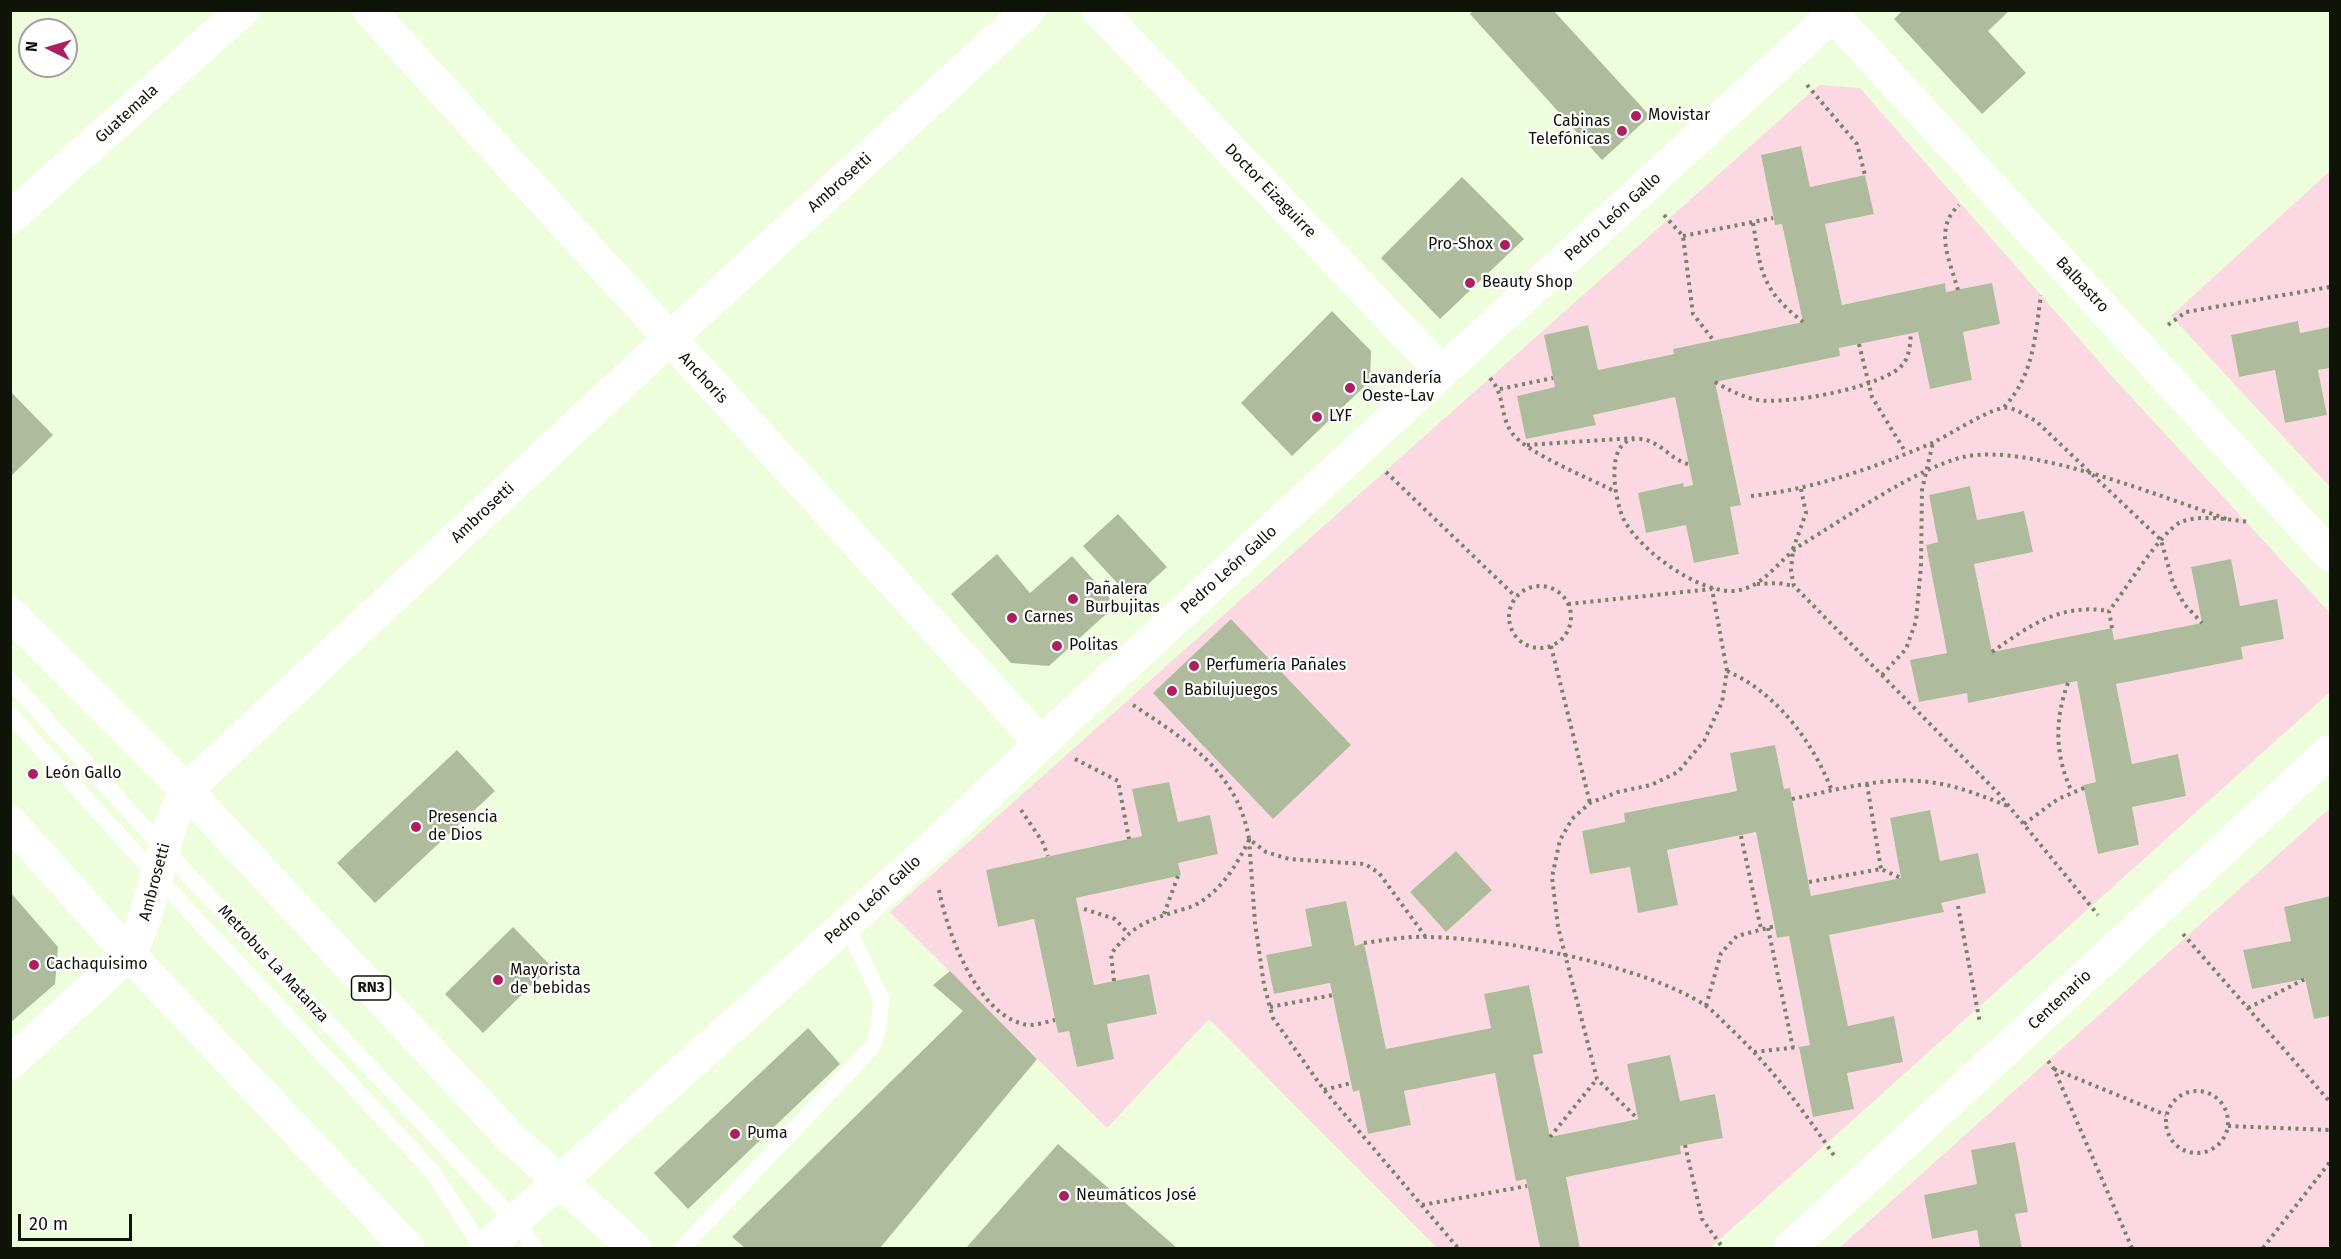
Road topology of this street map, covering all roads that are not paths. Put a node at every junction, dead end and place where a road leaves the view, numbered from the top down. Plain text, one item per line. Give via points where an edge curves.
1 (243, 10) edge
2 (369, 10) edge
3 (1029, 10) edge
4 (1098, 10) edge
5 (1836, 13) edge
6 (10, 218) edge
7 (668, 340) junction
8 (1442, 372) junction
9 (2331, 555) edge
10 (10, 613) edge
11 (10, 680) edge
12 (10, 714) edge
13 (1041, 743) junction
14 (2331, 751) edge
15 (186, 790) junction
16 (10, 822) edge
17 (161, 864) junction
18 (846, 924) junction
19 (129, 954) junction
20 (10, 1063) edge
21 (559, 1181) junction
22 (514, 1220) junction
23 (408, 1248) edge
24 (484, 1248) edge
25 (535, 1248) edge
26 (635, 1248) edge
27 (682, 1248) edge
28 (1790, 1248) edge

1 - 6 main road, Guatemala
2 - 7 main road, Anchoris
3 - 7 main road, Ambrosetti
4 - 8 main road, Doctor Eizaguirre
5 - 8 main road, Pedro León Gallo
5 - 9 main road, Balbastro
7 - 13 main road, Anchoris
7 - 15 main road, Ambrosetti
8 - 13 main road, Pedro León Gallo
10 - 15 main road, RN3
11 - 17 lane, Metrobus La Matanza
12 - 17 lane, Metrobus La Matanza
13 - 18 main road, Pedro León Gallo
14 - 28 main road, Centenario
15 - 17 main road, Ambrosetti via 175,812
15 - 21 main road, RN3 via 511,1138
16 - 19 main road
17 - 19 main road, Ambrosetti via 144,927
17 - 22 lane, Metrobus La Matanza
17 - 24 lane, Metrobus La Matanza via 433,1172
18 - 21 main road, Pedro León Gallo
18 - 27 lane via 881,998 873,1046
19 - 20 main road, Ambrosetti
19 - 23 main road
21 - 22 main road, Pedro León Gallo
21 - 26 main road, RN3
22 - 24 main road, Pedro León Gallo
22 - 25 lane, Metrobus La Matanza

